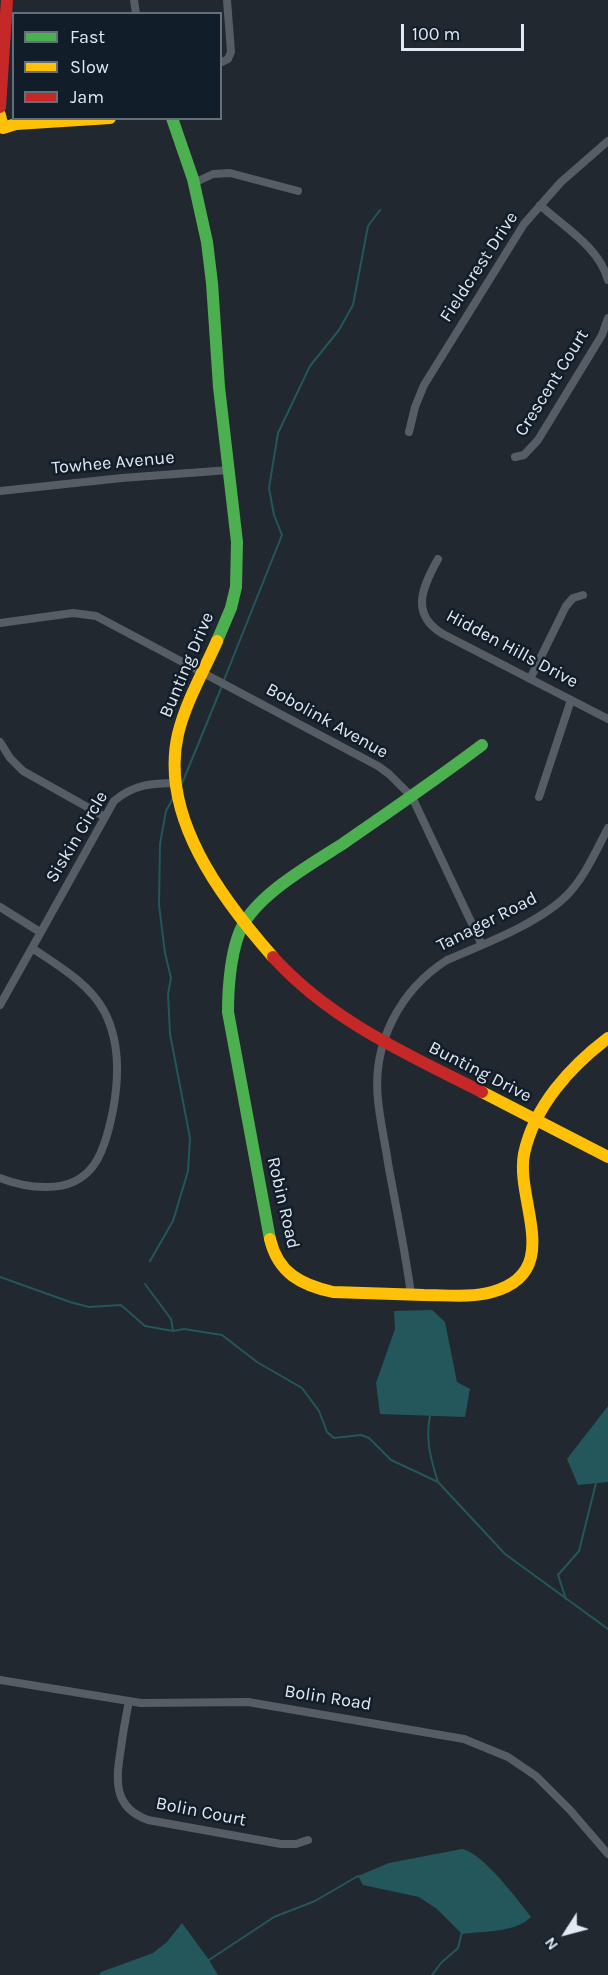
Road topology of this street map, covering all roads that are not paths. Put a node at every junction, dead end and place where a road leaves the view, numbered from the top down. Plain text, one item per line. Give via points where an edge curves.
1 (6, 0) edge
2 (227, 0) edge
3 (222, 62) edge
4 (0, 107) edge
5 (79, 120) edge
6 (173, 120) edge
7 (1, 124) edge
8 (608, 141) edge
9 (194, 183) junction
10 (298, 191) dead end
11 (540, 205) junction
12 (608, 280) edge
13 (608, 318) edge
14 (409, 432) dead end
15 (515, 457) dead end
16 (229, 470) junction
17 (0, 491) edge
18 (438, 559) dead end
19 (583, 595) dead end
20 (0, 623) edge
21 (203, 673) junction
22 (530, 678) junction
23 (571, 700) junction
24 (608, 719) edge
25 (0, 742) edge
26 (482, 745) dead end
27 (177, 783) junction
28 (412, 797) junction
29 (539, 797) dead end
30 (105, 817) junction
31 (608, 828) edge
32 (0, 907) edge
33 (244, 923) junction
34 (40, 932) junction
35 (482, 945) junction
36 (32, 948) junction
37 (0, 1005) edge
38 (608, 1038) edge
39 (385, 1043) junction
40 (537, 1121) junction
41 (608, 1157) edge
42 (0, 1178) edge
43 (411, 1294) junction
44 (0, 1680) edge
45 (129, 1701) junction
46 (308, 1840) dead end
47 (608, 1854) edge

1 - 4 street
2 - 3 street via 231,52
5 - 7 street
6 - 9 street, Bunting Drive
8 - 11 street, Fieldcrest Drive
9 - 10 street via 213,174 230,173
9 - 16 street, Bunting Drive via 208,245
11 - 12 street via 595,253
11 - 14 street, Fieldcrest Drive via 524,224 428,379
13 - 15 street, Crescent Court via 602,335 538,440 528,452
16 - 17 street, Towhee Avenue
16 - 21 street, Bunting Drive via 236,524 237,579 230,609
18 - 22 street, Hidden Hills Drive via 422,594 429,622 443,634
19 - 22 street via 566,606
20 - 21 street, Bobolink Avenue via 89,614
21 - 27 street, Bunting Drive via 179,730 175,753
21 - 28 street, Bobolink Avenue via 378,766
22 - 23 street, Hidden Hills Drive
23 - 24 street, Hidden Hills Drive
23 - 29 street
25 - 30 street via 23,771
26 - 28 street, Robin Road
27 - 30 street, Siskin Circle via 153,783 128,790 114,801
27 - 33 street, Bunting Drive via 193,843
28 - 33 street, Robin Road via 294,876 267,897
28 - 35 street, Bobolink Avenue
30 - 34 street, Siskin Circle
31 - 35 street, Tanager Road via 577,883 562,900 544,914
32 - 34 street
33 - 39 street, Bunting Drive via 281,966 318,1000
33 - 43 street, Robin Road via 230,970 228,1012 275,1256 290,1275 314,1288
34 - 36 street, Siskin Circle
35 - 39 street, Tanager Road via 447,960 417,983 397,1009
36 - 37 street, Siskin Circle
36 - 42 street via 87,989 104,1012 117,1057 116,1093 105,1146 94,1166 81,1178 61,1187 24,1185
38 - 40 street, Robin Road via 568,1071
39 - 40 street, Bunting Drive
39 - 43 street, Tanager Road via 378,1072 378,1100
40 - 41 street, Bunting Drive
40 - 43 street, Robin Road via 524,1155 523,1172 534,1238 523,1273 511,1284 489,1294
44 - 45 street, Bolin Road
45 - 46 street, Bolin Court via 117,1778 122,1800 136,1814 148,1820 281,1844
45 - 47 street, Bolin Road via 248,1702 471,1742 508,1757 536,1776

